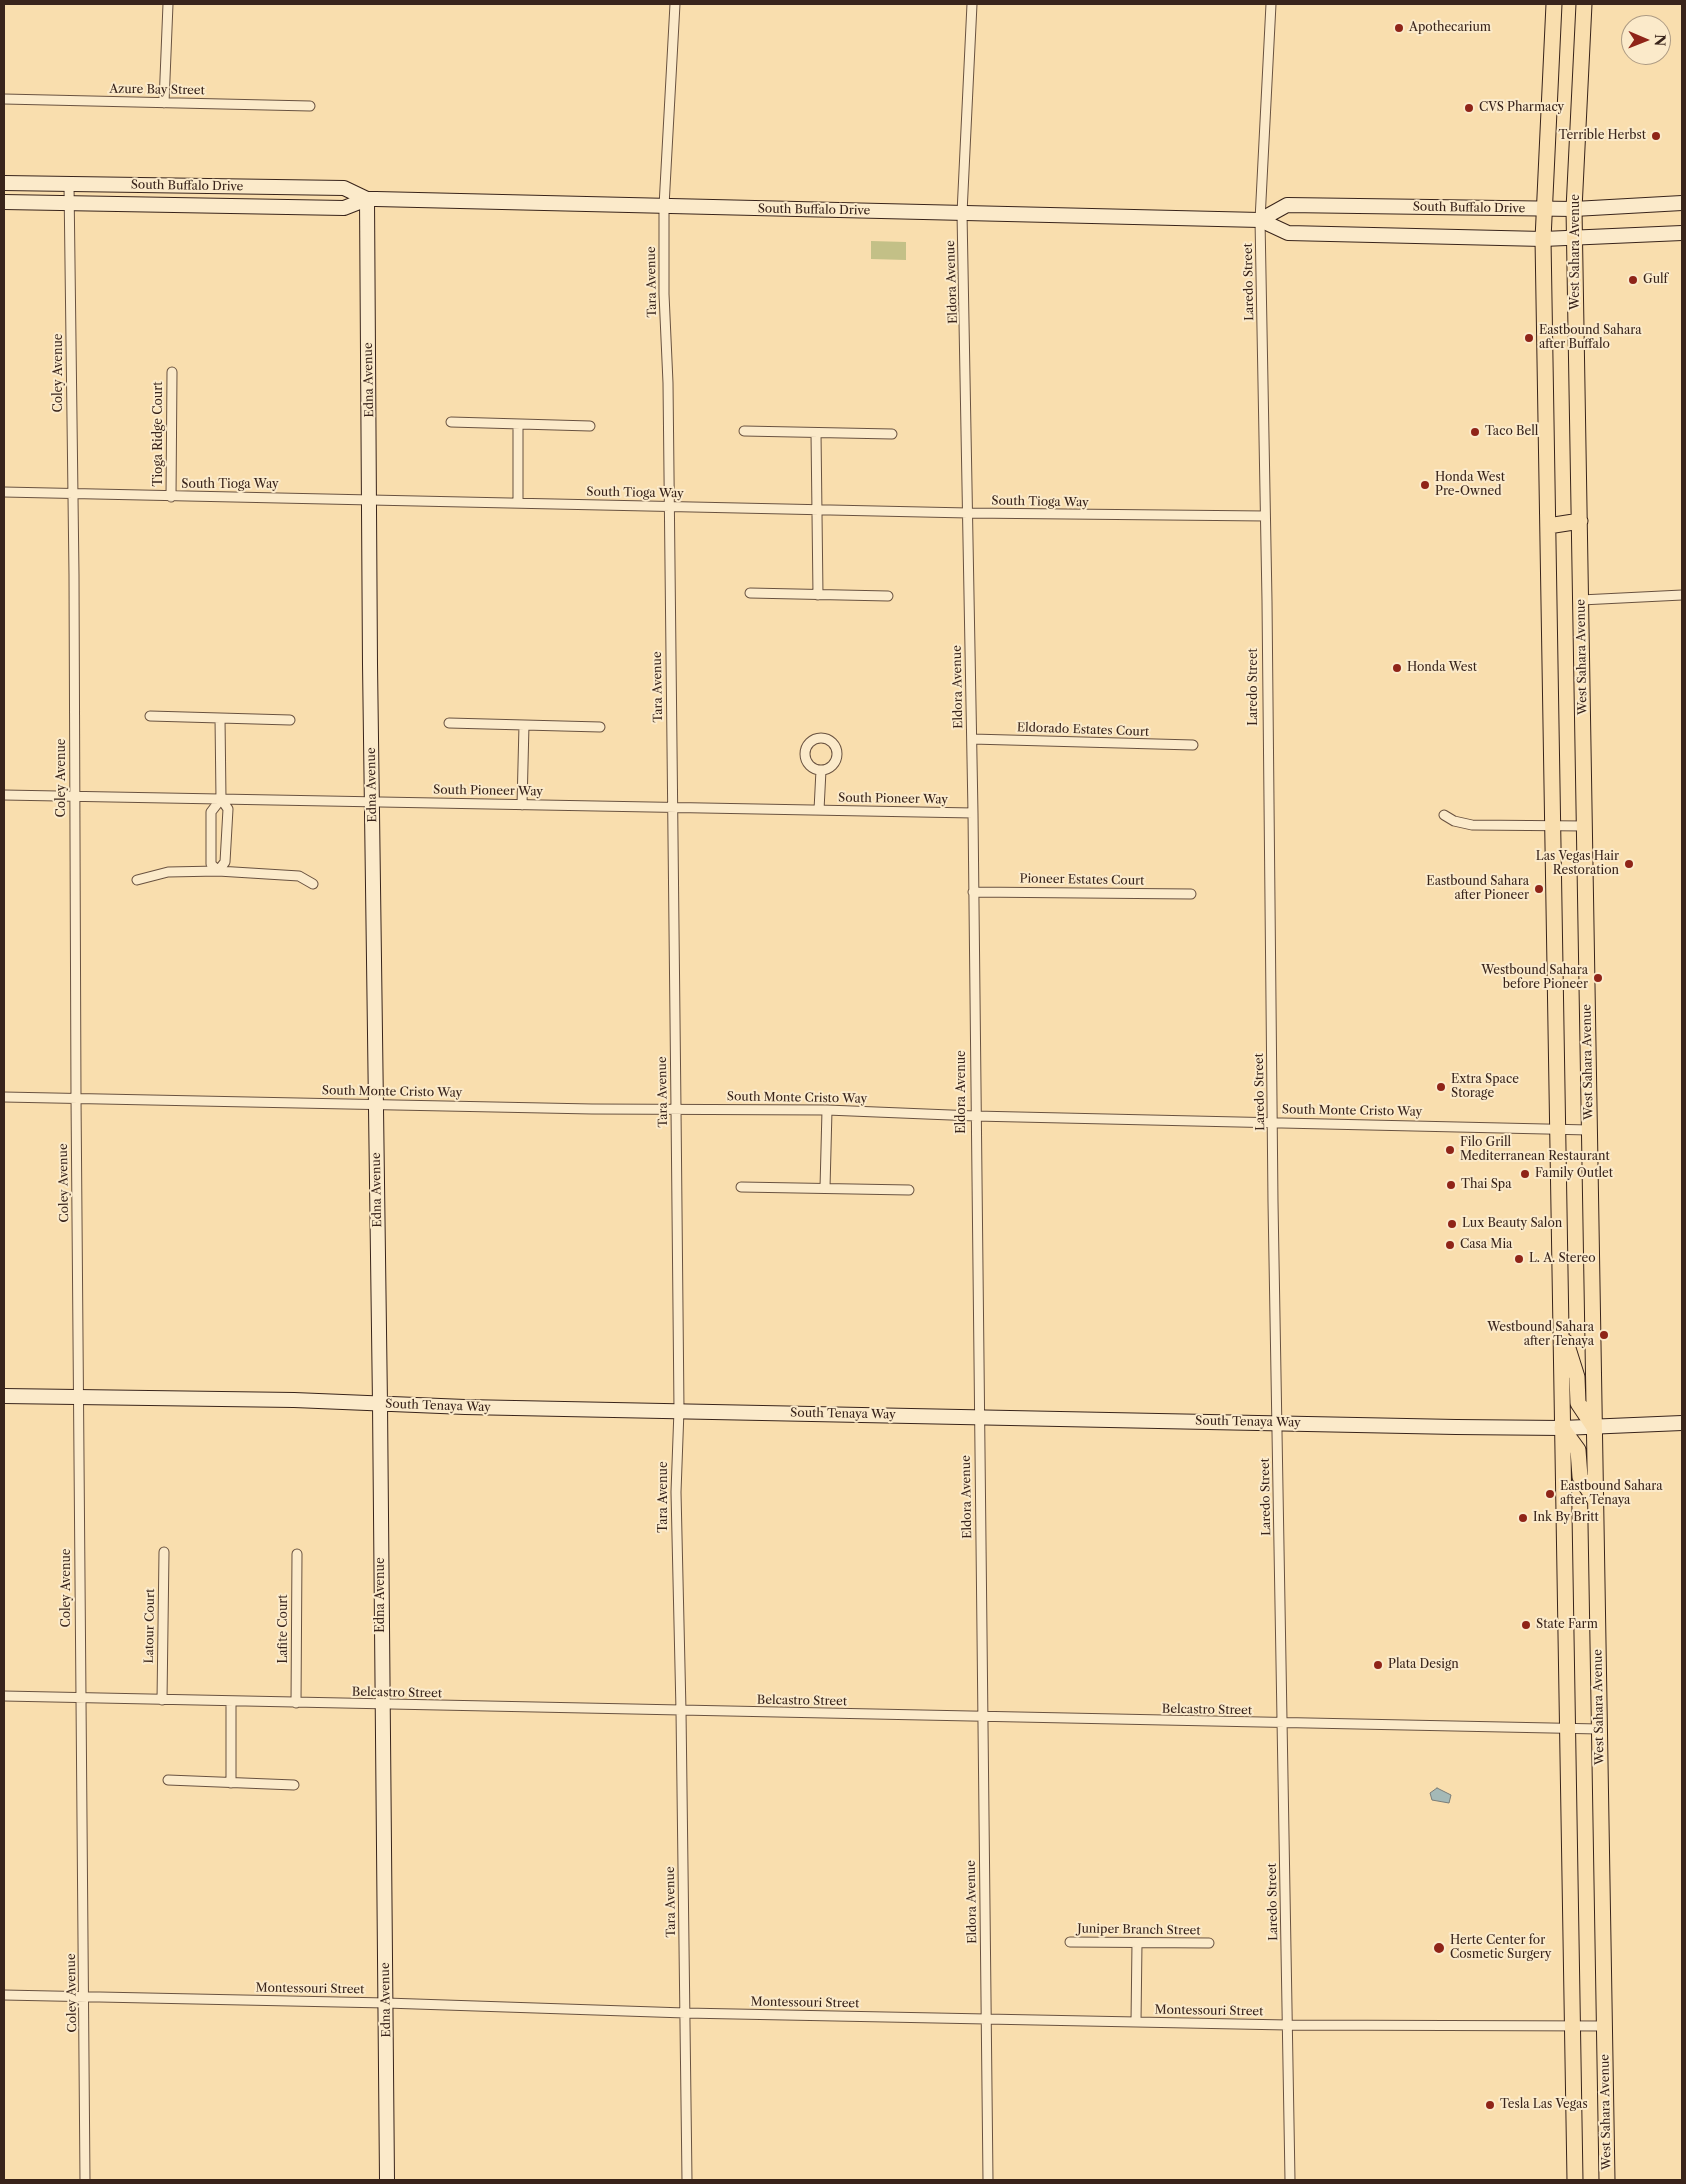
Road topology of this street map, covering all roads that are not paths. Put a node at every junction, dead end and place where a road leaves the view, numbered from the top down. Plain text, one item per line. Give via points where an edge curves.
1 (168, 4) edge
2 (675, 4) edge
3 (972, 4) edge
4 (1271, 4) edge
5 (1554, 4) edge
6 (1584, 4) edge
7 (4, 99) edge
8 (164, 103) junction
9 (310, 106) dead end
10 (4, 183) edge
11 (69, 185) junction
12 (367, 199) junction
13 (4, 202) edge
14 (1682, 203) edge
15 (70, 204) junction
16 (664, 206) junction
17 (1544, 209) junction
18 (1574, 209) junction
19 (962, 213) junction
20 (1260, 220) junction
21 (1682, 233) edge
22 (1543, 239) junction
23 (1575, 239) junction
24 (172, 372) dead end
25 (452, 422) dead end
26 (518, 424) junction
27 (590, 426) dead end
28 (744, 431) dead end
29 (816, 433) junction
30 (892, 434) dead end
31 (4, 492) edge
32 (73, 494) junction
33 (171, 497) junction
34 (370, 499) junction
35 (518, 503) junction
36 (669, 506) junction
37 (817, 510) junction
38 (968, 513) junction
39 (1265, 516) junction
40 (1580, 521) junction
41 (1548, 526) junction
42 (750, 593) dead end
43 (818, 594) junction
44 (1682, 595) edge
45 (888, 596) dead end
46 (1581, 600) junction
47 (150, 716) dead end
48 (220, 718) junction
49 (290, 720) dead end
50 (450, 723) dead end
51 (524, 725) junction
52 (600, 727) dead end
53 (972, 739) junction
54 (1193, 745) dead end
55 (821, 770) dead end
56 (4, 795) edge
57 (74, 796) junction
58 (221, 799) junction
59 (372, 802) junction
60 (522, 805) junction
61 (672, 807) junction
62 (819, 810) junction
63 (973, 813) junction
64 (1444, 815) dead end
65 (1553, 826) junction
66 (1585, 826) junction
67 (218, 871) junction
68 (137, 880) dead end
69 (314, 884) dead end
70 (973, 892) junction
71 (1191, 894) dead end
72 (4, 1096) edge
73 (76, 1097) junction
74 (376, 1104) junction
75 (676, 1109) junction
76 (827, 1110) junction
77 (975, 1116) junction
78 (1274, 1122) junction
79 (1557, 1129) junction
80 (1589, 1130) junction
81 (741, 1187) dead end
82 (825, 1188) junction
83 (909, 1190) dead end
84 (1561, 1323) junction
85 (4, 1396) edge
86 (79, 1397) junction
87 (380, 1404) junction
88 (679, 1410) junction
89 (978, 1416) junction
90 (1277, 1423) junction
91 (1682, 1423) edge
92 (1594, 1427) junction
93 (1562, 1428) junction
94 (1595, 1500) junction
95 (164, 1552) dead end
96 (296, 1554) dead end
97 (4, 1696) edge
98 (80, 1698) junction
99 (162, 1700) junction
100 (231, 1702) junction
101 (296, 1703) junction
102 (382, 1705) junction
103 (682, 1712) junction
104 (982, 1718) junction
105 (1282, 1724) junction
106 (1568, 1729) junction
107 (1599, 1730) junction
108 (168, 1780) dead end
109 (231, 1782) junction
110 (294, 1785) dead end
111 (1070, 1942) dead end
112 (1137, 1942) junction
113 (1208, 1943) dead end
114 (4, 1995) edge
115 (84, 1996) junction
116 (386, 2003) junction
117 (685, 2013) junction
118 (986, 2019) junction
119 (1136, 2022) junction
120 (1287, 2025) junction
121 (1605, 2026) junction
122 (1574, 2027) junction
123 (85, 2180) edge
124 (387, 2180) edge
125 (687, 2180) edge
126 (988, 2180) edge
127 (1290, 2180) edge
128 (1576, 2180) edge
129 (1607, 2180) edge

1 - 8 street
2 - 16 street, Tara Avenue
3 - 19 street, Eldora Avenue
4 - 20 street, Laredo Street
5 - 17 main road
6 - 18 main road, West Sahara Avenue
7 - 8 street, Azure Bay Street
8 - 9 street, Azure Bay Street
10 - 11 street, South Buffalo Drive
11 - 12 street, South Buffalo Drive via 344,188
11 - 15 street, Coley Avenue
12 - 15 street, South Buffalo Drive via 344,208
12 - 16 street, South Buffalo Drive
12 - 34 street, Edna Avenue
13 - 15 street, South Buffalo Drive
14 - 18 street, South Buffalo Drive
15 - 32 street, Coley Avenue
16 - 19 street, South Buffalo Drive
16 - 36 street, Tara Avenue
17 - 18 street, South Buffalo Drive
17 - 20 street, South Buffalo Drive via 1287,205
17 - 22 main road
18 - 23 main road, West Sahara Avenue
19 - 20 street, South Buffalo Drive
19 - 38 street, Eldora Avenue
20 - 22 street, South Buffalo Drive via 1288,233
20 - 39 street, Laredo Street
21 - 23 street, South Buffalo Drive
22 - 23 street, South Buffalo Drive
22 - 41 main road
23 - 40 main road, West Sahara Avenue
24 - 33 street, Tioga Ridge Court
25 - 26 street
26 - 27 street
26 - 35 street
28 - 29 street
29 - 30 street
29 - 37 street
31 - 32 street, South Tioga Way
32 - 33 street, South Tioga Way
32 - 57 street, Coley Avenue
33 - 34 street, South Tioga Way
34 - 35 street, South Tioga Way
34 - 59 street, Edna Avenue
35 - 36 street, South Tioga Way
36 - 37 street, South Tioga Way
36 - 61 street, Tara Avenue
37 - 38 street, South Tioga Way
37 - 43 street
38 - 39 street, South Tioga Way
38 - 53 street, Eldora Avenue
39 - 78 street, Laredo Street
40 - 41 main road
40 - 46 main road, West Sahara Avenue
41 - 65 main road
42 - 43 street
43 - 45 street
44 - 46 street
46 - 66 main road, West Sahara Avenue
47 - 48 street
48 - 49 street
48 - 58 street
50 - 51 street
51 - 52 street
51 - 60 street
53 - 54 street, Eldorado Estates Court
53 - 63 street, Eldora Avenue
55 - 62 street
56 - 57 street, South Pioneer Way
57 - 58 street, South Pioneer Way
57 - 73 street, Coley Avenue
58 - 59 street, South Pioneer Way
58 - 67 street via 228,809 225,862
58 - 67 street via 212,812 211,864
59 - 60 street, South Pioneer Way
59 - 74 street, Edna Avenue
60 - 61 street, South Pioneer Way
61 - 62 street, South Pioneer Way
61 - 75 street, Tara Avenue
62 - 63 street, South Pioneer Way
63 - 70 street, Eldora Avenue
64 - 65 street via 1454,821 1472,824
65 - 66 street
65 - 79 main road
66 - 80 main road, West Sahara Avenue
67 - 68 street via 168,872
67 - 69 street via 299,876
70 - 71 street, Pioneer Estates Court
70 - 77 street, Eldora Avenue
72 - 73 street, South Monte Cristo Way
73 - 74 street, South Monte Cristo Way
73 - 86 street, Coley Avenue
74 - 75 street, South Monte Cristo Way
74 - 87 street, Edna Avenue
75 - 76 street, South Monte Cristo Way
75 - 88 street, Tara Avenue
76 - 77 street, South Monte Cristo Way
76 - 82 street
77 - 78 street, South Monte Cristo Way
77 - 89 street, Eldora Avenue
78 - 79 street, South Monte Cristo Way
78 - 90 street, Laredo Street
79 - 80 street, South Monte Cristo Way
79 - 84 main road
80 - 92 main road, West Sahara Avenue
81 - 82 street
82 - 83 street
84 - 92 main road via 1577,1377 1578,1403
84 - 93 main road
85 - 86 street, South Tenaya Way
86 - 87 street, South Tenaya Way
86 - 98 street, Coley Avenue
87 - 88 street, South Tenaya Way
87 - 102 street, Edna Avenue
88 - 89 street, South Tenaya Way
88 - 103 street, Tara Avenue via 676,1492
89 - 90 street, South Tenaya Way
89 - 104 street, Eldora Avenue
90 - 93 street, South Tenaya Way
90 - 105 street, Laredo Street
91 - 92 street, South Tenaya Way
92 - 93 street, South Tenaya Way
92 - 94 main road, West Sahara Avenue
93 - 94 main road via 1578,1450 1580,1476
93 - 106 main road
94 - 107 main road, West Sahara Avenue
95 - 99 street, Latour Court
96 - 101 street, Lafite Court
97 - 98 street, Belcastro Street
98 - 99 street, Belcastro Street
98 - 115 street, Coley Avenue
99 - 100 street, Belcastro Street
100 - 101 street, Belcastro Street
100 - 109 street
101 - 102 street, Belcastro Street
102 - 103 street, Belcastro Street
102 - 116 street, Edna Avenue
103 - 104 street, Belcastro Street
103 - 117 street, Tara Avenue
104 - 105 street, Belcastro Street
104 - 118 street, Eldora Avenue
105 - 106 street, Belcastro Street
105 - 120 street, Laredo Street
106 - 107 street, Belcastro Street
106 - 122 main road
107 - 121 main road, West Sahara Avenue
108 - 109 street
109 - 110 street
111 - 112 street, Juniper Branch Street
112 - 113 street, Juniper Branch Street
112 - 119 street
114 - 115 street, Montessouri Street
115 - 116 street, Montessouri Street
115 - 123 street, Coley Avenue
116 - 117 street, Montessouri Street
116 - 124 street, Edna Avenue
117 - 118 street, Montessouri Street
117 - 125 street, Tara Avenue
118 - 119 street, Montessouri Street
118 - 126 street, Eldora Avenue
119 - 120 street, Montessouri Street
120 - 122 street, Montessouri Street
120 - 127 street, Laredo Street
121 - 122 street, Montessouri Street
121 - 129 main road, West Sahara Avenue
122 - 128 main road

